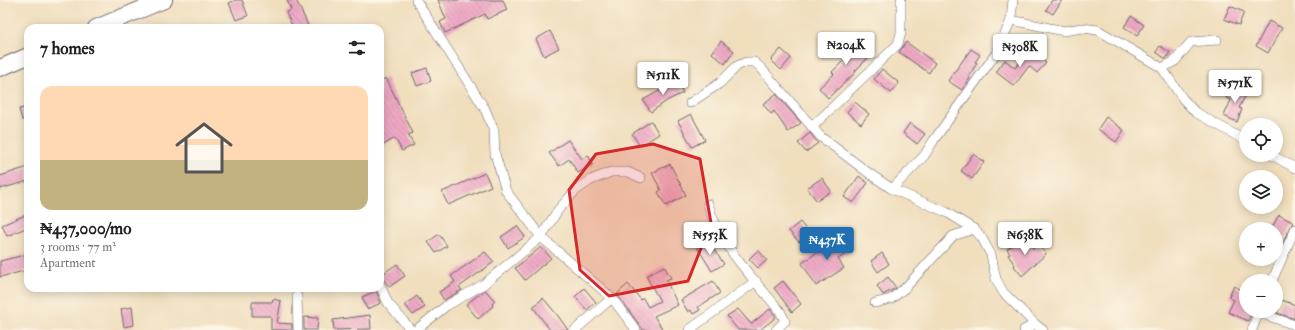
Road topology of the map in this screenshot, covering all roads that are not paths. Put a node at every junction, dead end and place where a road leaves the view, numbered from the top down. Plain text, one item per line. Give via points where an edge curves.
1 (164, 0) edge
2 (416, 0) edge
3 (901, 0) edge
4 (1013, 0) edge
5 (1011, 20) junction
6 (106, 24) edge
7 (1217, 40) dead end
8 (24, 58) edge
9 (0, 68) edge
10 (1162, 68) junction
11 (690, 103) dead end
12 (812, 128) junction
13 (1239, 137) edge
14 (1283, 161) edge
15 (1295, 168) edge
16 (641, 178) dead end
17 (892, 188) junction
18 (708, 204) dead end
19 (974, 229) junction
20 (1295, 229) edge
21 (541, 236) junction
22 (1275, 274) edge
23 (756, 281) junction
24 (383, 292) edge
25 (297, 296) dead end
26 (612, 298) junction
27 (875, 303) dead end
28 (1257, 318) edge
29 (1276, 318) edge
30 (1035, 324) junction
31 (1295, 325) edge
32 (298, 330) edge
33 (411, 330) edge
34 (416, 330) edge
35 (575, 330) edge
36 (636, 330) edge
37 (689, 330) edge
38 (776, 330) edge
39 (1024, 330) edge
40 (1044, 330) edge
41 (1252, 330) edge

1 - 6 highway
2 - 21 street via 485,109 494,132 495,154 506,191
3 - 12 street via 901,33 898,44
4 - 5 street
5 - 10 street via 1064,30 1098,30
5 - 17 street via 997,52 924,156
7 - 10 street via 1191,42 1175,61
8 - 9 highway
10 - 13 street via 1195,112
11 - 12 street via 720,83 737,66 754,62
12 - 17 street
14 - 15 street
16 - 21 street via 628,172 611,172 591,180 575,191 558,210
17 - 19 street via 946,212
18 - 23 street via 712,220
19 - 27 street via 953,236 905,288 891,299
19 - 30 street via 991,255 996,279 1003,292
20 - 22 street
21 - 26 street
21 - 34 street via 484,284 446,306
23 - 37 street
23 - 38 street via 785,321
24 - 33 street via 388,303
25 - 32 street
26 - 35 street
26 - 36 street
28 - 41 street
29 - 31 street
30 - 39 street
30 - 40 street

